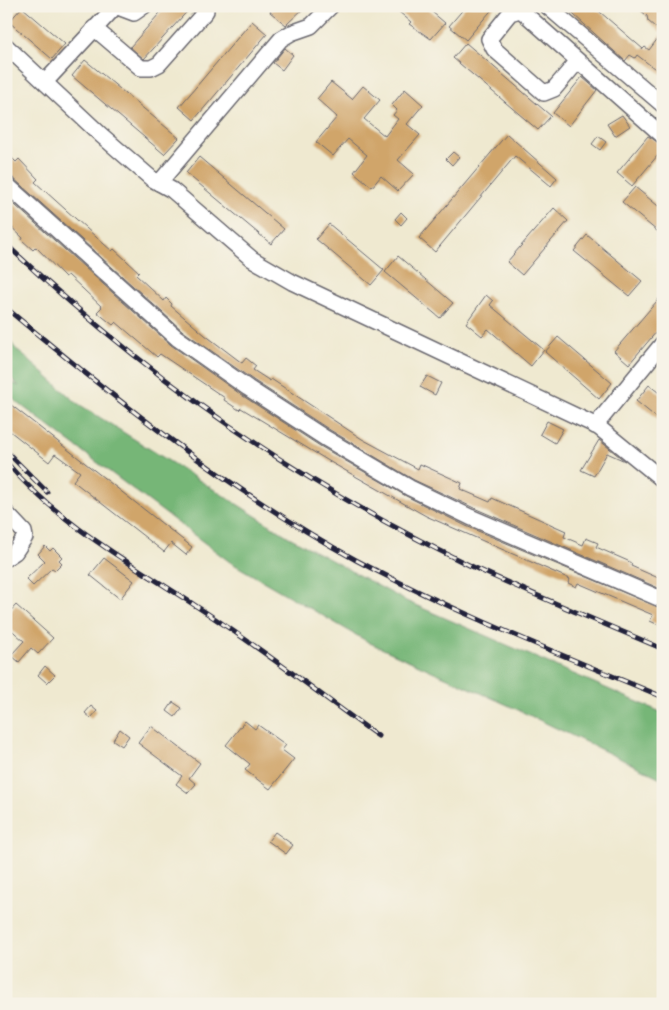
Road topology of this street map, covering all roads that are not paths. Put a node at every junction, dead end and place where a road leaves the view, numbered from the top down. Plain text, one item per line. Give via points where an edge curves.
1 (144, 6) edge
2 (332, 6) edge
3 (547, 6) edge
4 (206, 11) dead end
5 (94, 28) junction
6 (6, 46) edge
7 (578, 61) junction
8 (46, 82) junction
9 (663, 105) edge
10 (663, 136) edge
11 (159, 183) junction
12 (6, 184) edge
13 (661, 349) edge
14 (595, 426) junction
15 (663, 480) edge
16 (6, 514) edge
17 (6, 558) edge
18 (663, 600) edge

1 - 5 lane via 134,13 114,8
2 - 11 lane via 311,26 281,39
3 - 9 lane
4 - 5 lane via 159,64 150,68 141,68
5 - 8 lane
6 - 8 lane
7 - 7 lane via 554,89 544,93 494,49 489,39 510,13 520,10
7 - 10 lane
8 - 11 lane via 101,135
11 - 14 lane via 179,196 252,259 273,272
12 - 18 lane via 170,333 325,438 410,488
13 - 14 lane
14 - 15 lane
16 - 17 lane via 25,537 15,552

